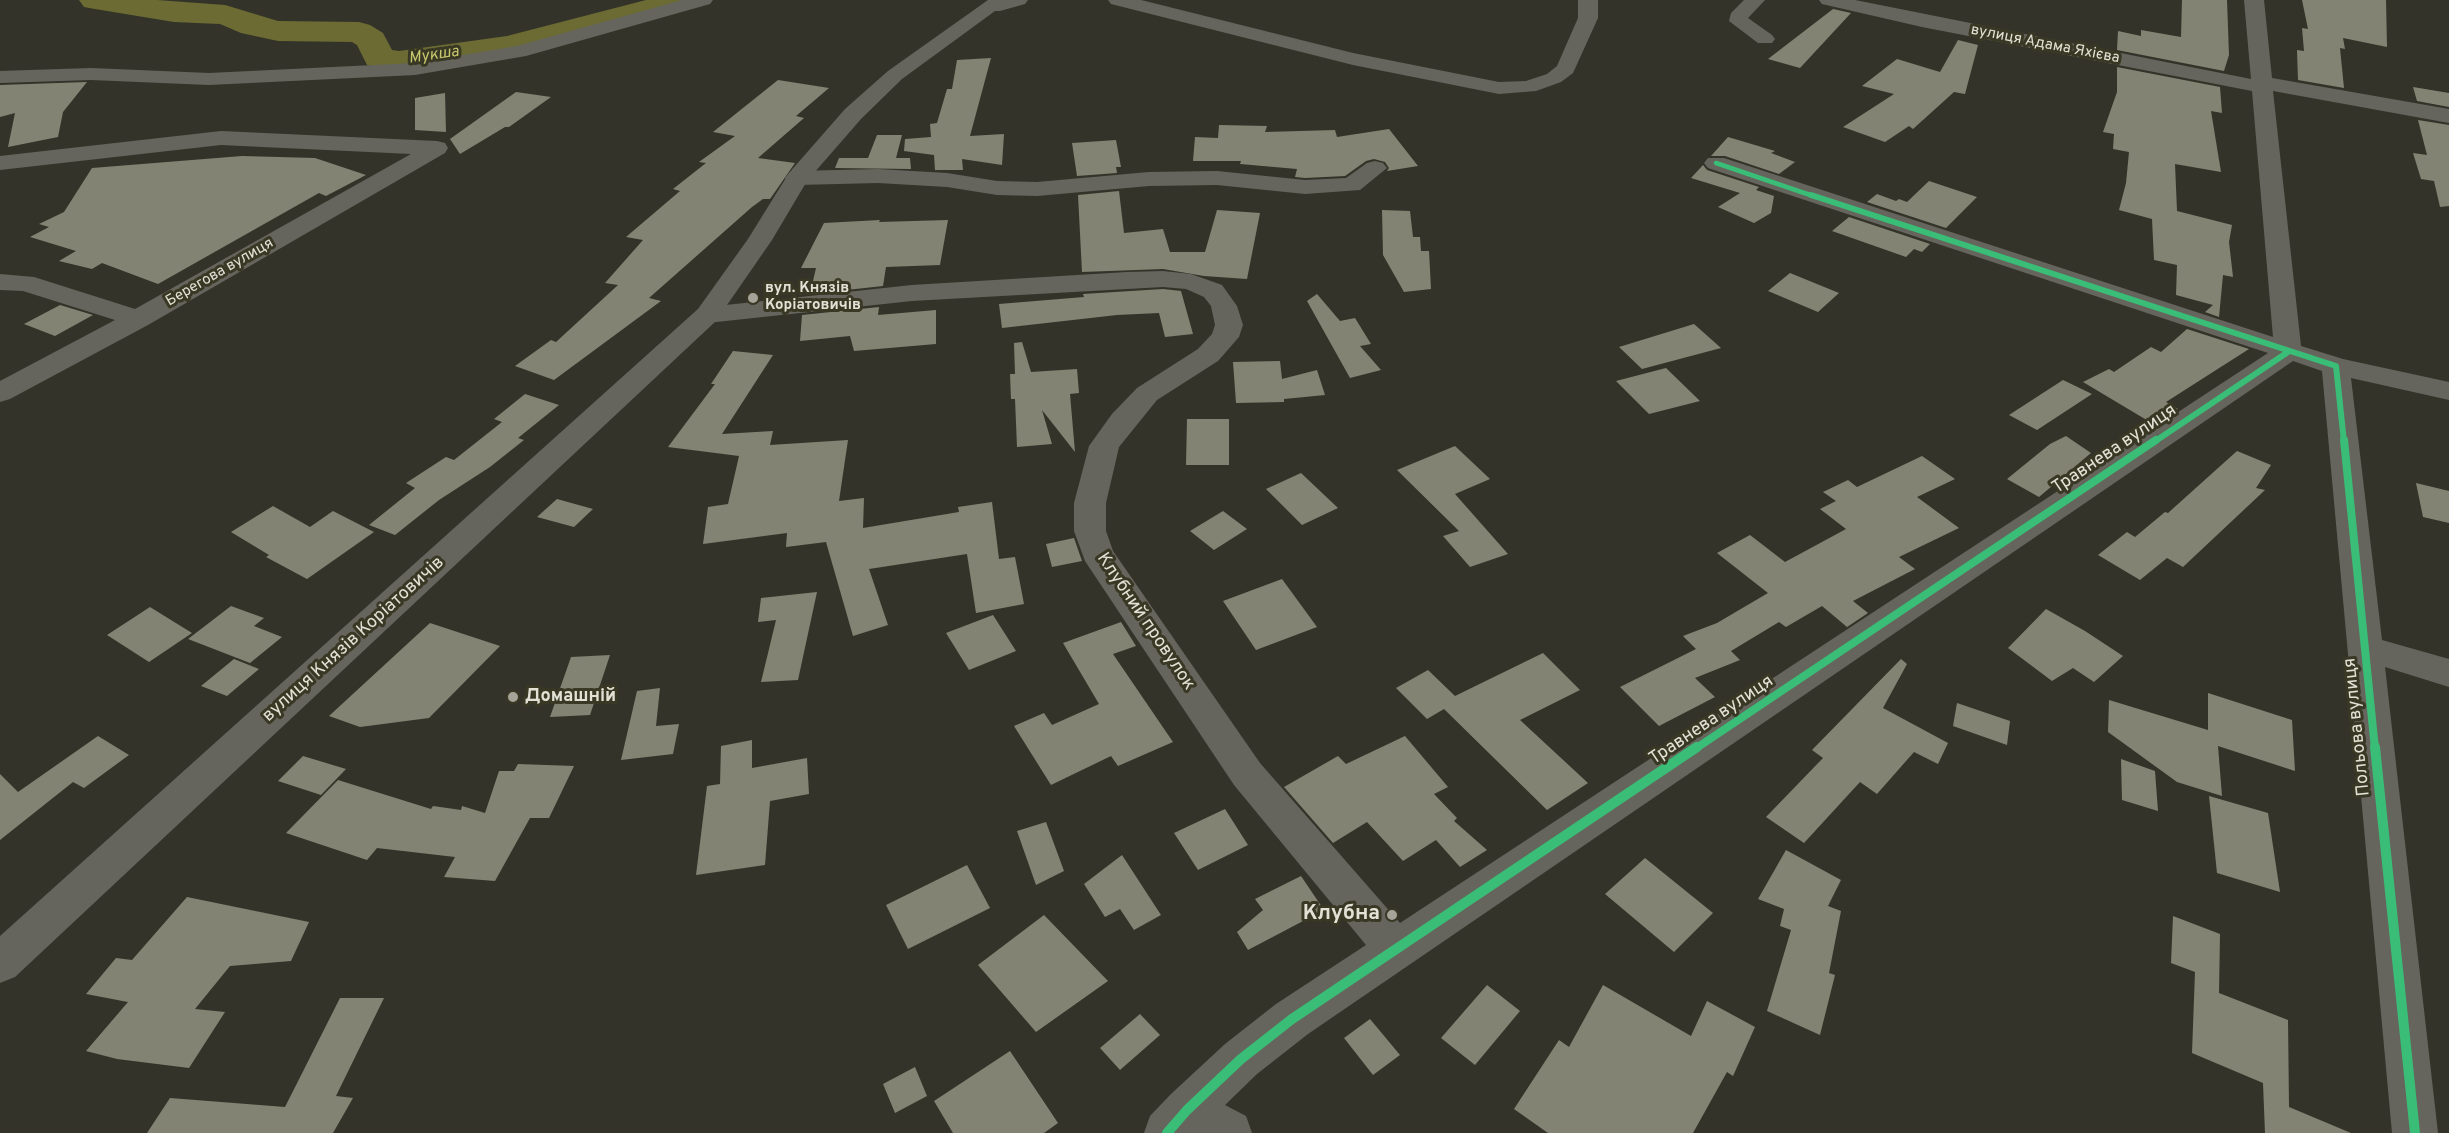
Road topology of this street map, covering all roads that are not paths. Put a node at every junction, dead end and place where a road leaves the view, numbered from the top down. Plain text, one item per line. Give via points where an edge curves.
1 (703, 0) edge
2 (1018, 0) edge
3 (1118, 0) edge
4 (1588, 0) edge
5 (1755, 0) edge
6 (1829, 0) edge
7 (2254, 0) edge
8 (996, 4) edge
9 (1765, 39) dead end
10 (0, 77) edge
11 (2261, 84) junction
12 (2449, 116) edge
13 (1716, 162) dead end
14 (0, 163) edge
15 (1375, 168) dead end
16 (797, 178) junction
17 (0, 282) edge
18 (707, 315) junction
19 (138, 320) junction
20 (2289, 352) junction
21 (2336, 366) junction
22 (2449, 391) edge
23 (0, 393) edge
24 (2365, 648) junction
25 (2449, 673) edge
26 (1396, 950) junction
27 (0, 963) edge
28 (1177, 1121) edge
29 (1229, 1133) edge
30 (2415, 1133) edge

1 - 10 street via 519,52 415,69 209,80 91,74
2 - 8 street, вулиця Князів Коріатовичів
3 - 4 street via 1353,59 1499,88 1529,87 1566,69 1587,18
5 - 9 street via 1738,17 1739,21
6 - 11 street, вулиця Адама Яхієва via 1926,14
7 - 11 street
8 - 16 street, вулиця Князів Коріатовичів via 895,75 852,114
11 - 12 street, вулиця Адама Яхієва
11 - 20 street
13 - 20 street
14 - 19 street, Берегова вулиця via 221,138 437,148
15 - 16 street via 1352,185 1305,187 1218,178 1037,189 878,176
16 - 18 street, вулиця Князів Коріатовичів via 760,240
17 - 19 street via 25,284
18 - 26 street, Клубний провулок via 900,294 1127,280 1191,282 1213,291 1224,306 1229,325 1225,337 1208,355 1147,394 1104,446 1090,503 1090,531 1103,562 1247,774
18 - 27 street, вулиця Князів Коріатовичів
19 - 23 street, Берегова вулиця
20 - 21 street
20 - 26 street, Травнева вулиця
21 - 22 street
21 - 24 street, Польова вулиця
24 - 25 street
24 - 30 street, Польова вулиця
26 - 28 street, Травнева вулиця via 1292,1019 1241,1059
28 - 29 street

